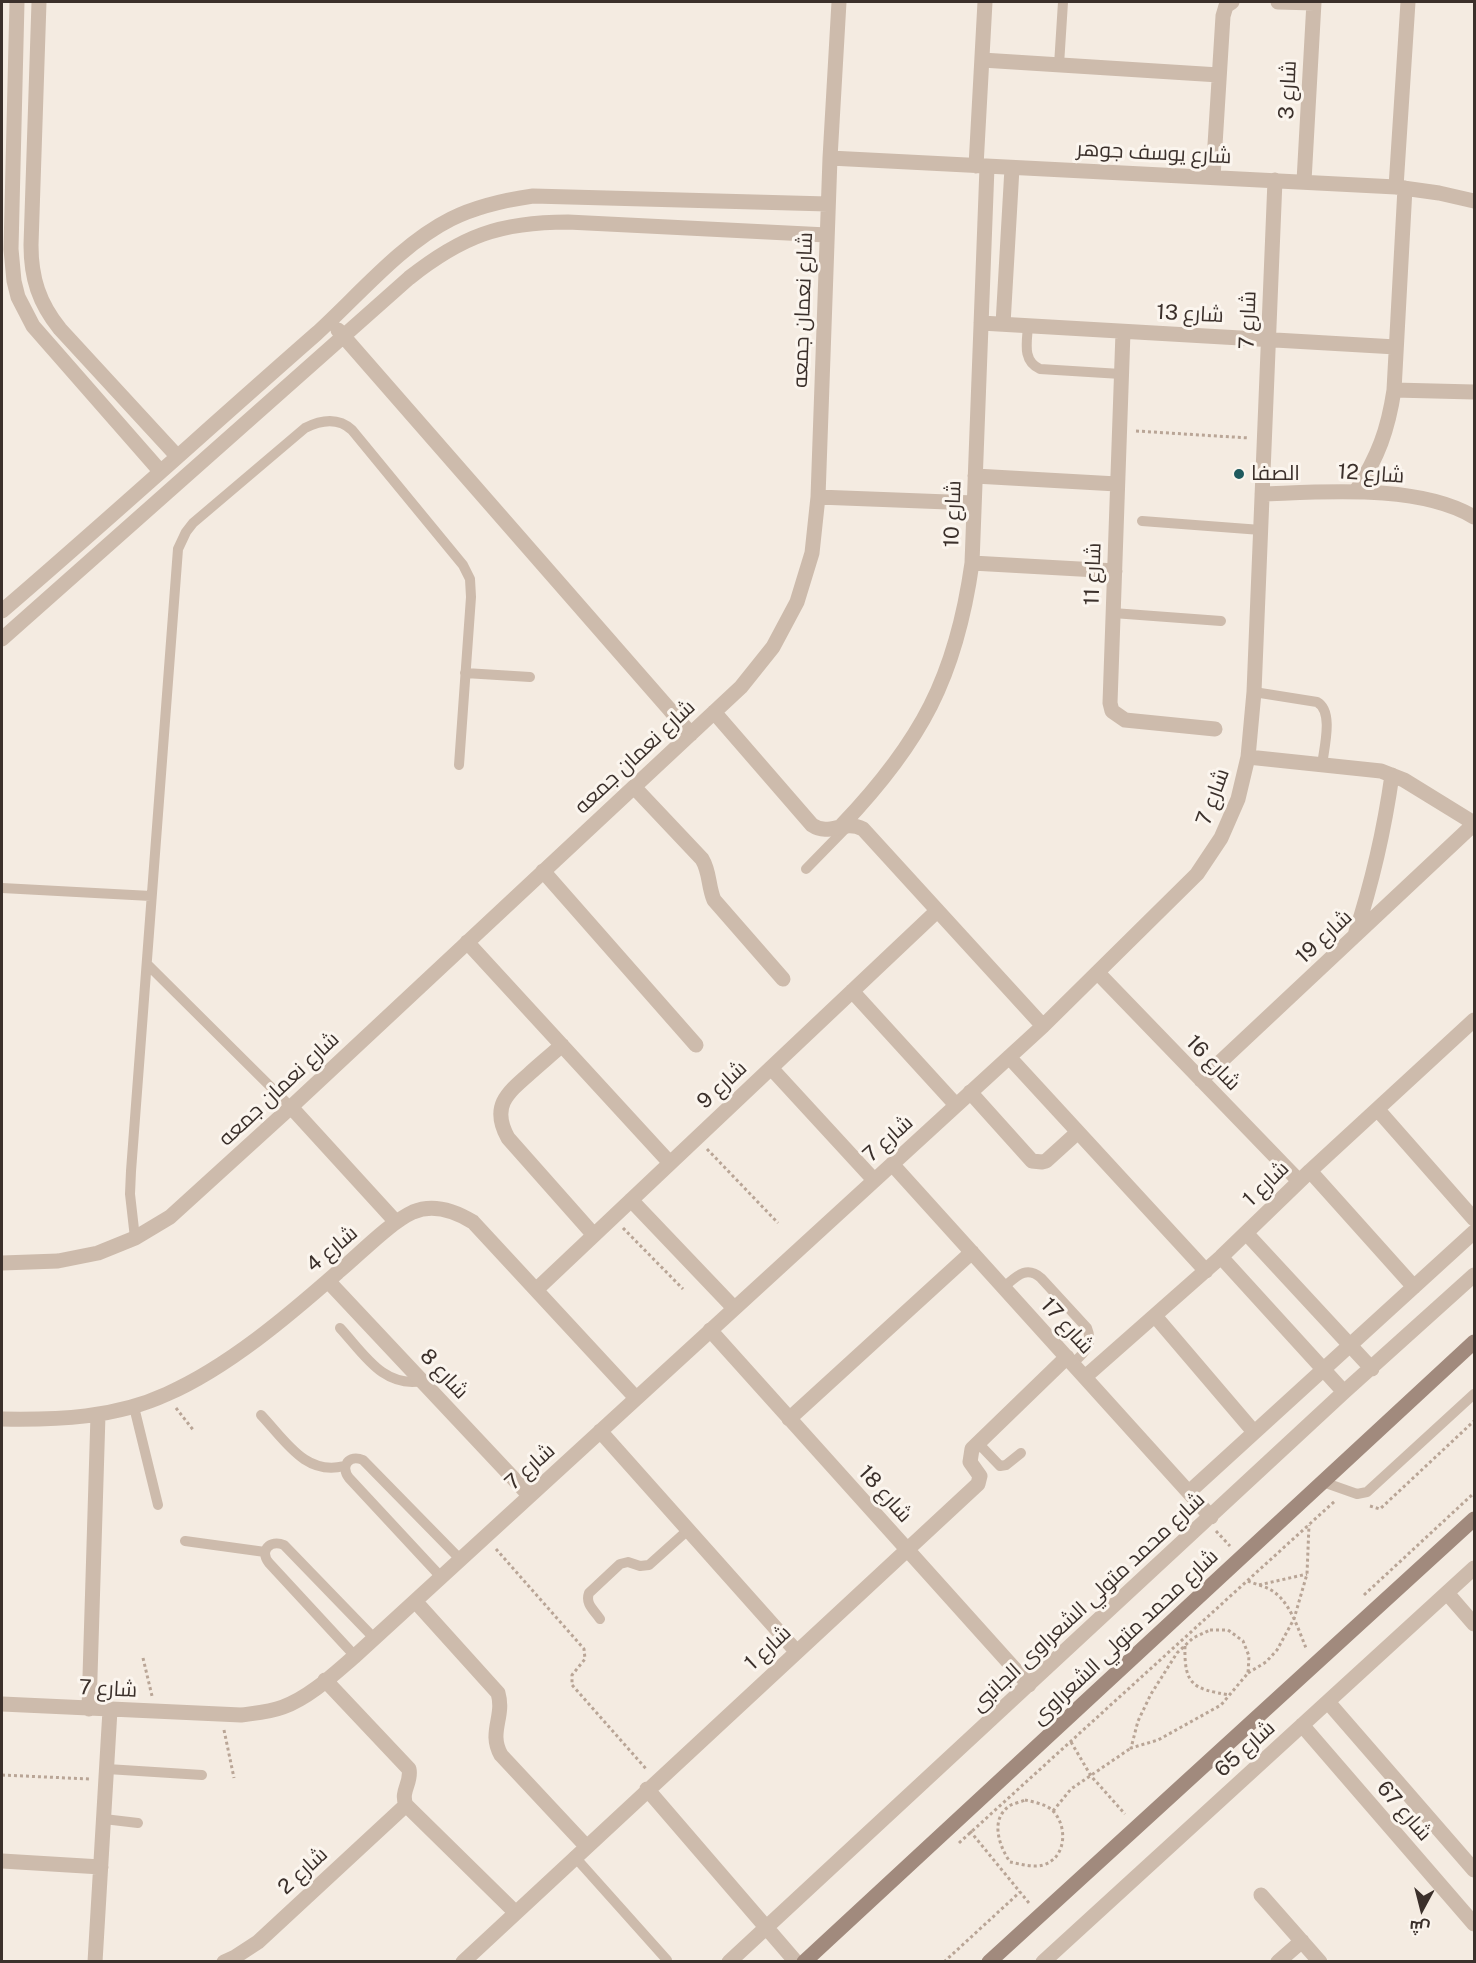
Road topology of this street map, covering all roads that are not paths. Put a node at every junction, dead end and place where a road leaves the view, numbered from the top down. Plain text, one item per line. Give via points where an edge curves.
1 (17, 2) edge
2 (39, 2) edge
3 (839, 2) edge
4 (986, 2) edge
5 (1063, 2) edge
6 (1232, 2) edge
7 (1278, 2) edge
8 (1314, 2) edge
9 (1408, 2) edge
10 (982, 60) junction
11 (1059, 65) junction
12 (1219, 75) junction
13 (830, 158) junction
14 (982, 166) junction
15 (1012, 168) junction
16 (1213, 177) junction
17 (1275, 180) junction
18 (1304, 181) junction
19 (1400, 188) junction
20 (1474, 201) edge
21 (828, 204) junction
22 (827, 235) junction
23 (331, 320) junction
24 (981, 323) junction
25 (1003, 324) junction
26 (1028, 326) junction
27 (1123, 332) junction
28 (344, 336) junction
29 (1268, 340) junction
30 (1396, 347) junction
31 (1121, 374) junction
32 (1394, 390) junction
33 (1474, 392) edge
34 (177, 456) junction
35 (160, 471) junction
36 (975, 476) junction
37 (1117, 484) junction
38 (142, 487) junction
39 (1356, 491) junction
40 (1262, 494) junction
41 (818, 497) junction
42 (157, 502) junction
43 (975, 503) junction
44 (1472, 512) edge
45 (1142, 521) dead end
46 (1261, 530) junction
47 (972, 563) junction
48 (1115, 572) junction
49 (2, 611) edge
50 (1113, 613) junction
51 (1221, 621) dead end
52 (2, 639) edge
53 (465, 673) junction
54 (530, 676) dead end
55 (1254, 692) junction
56 (714, 712) junction
57 (1215, 729) dead end
58 (690, 734) junction
59 (1248, 757) junction
60 (459, 765) dead end
61 (1322, 765) junction
62 (1392, 775) junction
63 (633, 787) junction
64 (1474, 824) edge
65 (846, 825) junction
66 (806, 868) dead end
67 (543, 871) junction
68 (2, 888) edge
69 (152, 896) junction
70 (937, 911) junction
71 (1354, 937) junction
72 (467, 942) junction
73 (147, 964) junction
74 (1098, 973) junction
75 (783, 979) dead end
76 (852, 991) junction
77 (1474, 1020) edge
78 (1043, 1026) junction
79 (562, 1045) junction
80 (696, 1045) dead end
81 (1009, 1057) junction
82 (771, 1068) junction
83 (1201, 1080) junction
84 (970, 1092) junction
85 (956, 1105) junction
86 (291, 1107) junction
87 (1377, 1110) junction
88 (1078, 1132) junction
89 (670, 1163) junction
90 (892, 1164) junction
91 (1304, 1176) junction
92 (874, 1180) junction
93 (631, 1200) junction
94 (1474, 1218) edge
95 (396, 1222) junction
96 (1474, 1232) edge
97 (1246, 1233) junction
98 (593, 1234) junction
99 (135, 1238) junction
100 (972, 1252) junction
101 (1221, 1257) junction
102 (2, 1263) edge
103 (1206, 1270) junction
104 (1474, 1275) edge
105 (328, 1281) junction
106 (1004, 1287) junction
107 (1414, 1287) junction
108 (537, 1289) junction
109 (734, 1308) junction
110 (1155, 1316) junction
111 (340, 1328) dead end
112 (710, 1330) junction
113 (1474, 1342) edge
114 (1350, 1345) junction
115 (1070, 1360) junction
116 (1323, 1369) junction
117 (1372, 1369) junction
118 (1085, 1377) junction
119 (422, 1381) junction
120 (1344, 1392) junction
121 (1474, 1394) edge
122 (636, 1398) junction
123 (134, 1407) junction
124 (98, 1415) junction
125 (261, 1415) dead end
126 (2, 1419) edge
127 (789, 1419) junction
128 (600, 1431) junction
129 (1254, 1432) junction
130 (978, 1443) junction
131 (1021, 1453) dead end
132 (344, 1467) junction
133 (1323, 1482) junction
134 (1189, 1492) junction
135 (529, 1495) junction
136 (158, 1505) dead end
137 (1209, 1519) junction
138 (1474, 1520) edge
139 (688, 1530) junction
140 (185, 1541) dead end
141 (907, 1549) junction
142 (265, 1552) junction
143 (460, 1559) junction
144 (1474, 1569) edge
145 (441, 1576) junction
146 (1447, 1593) junction
147 (415, 1601) junction
148 (600, 1618) dead end
149 (1474, 1624) edge
150 (374, 1638) junction
151 (796, 1651) junction
152 (356, 1656) junction
153 (326, 1680) junction
154 (1029, 1685) junction
155 (1328, 1702) junction
156 (2, 1704) edge
157 (89, 1709) junction
158 (110, 1710) junction
159 (1302, 1725) junction
160 (106, 1774) junction
161 (202, 1775) dead end
162 (652, 1785) junction
163 (406, 1805) junction
164 (104, 1819) junction
165 (138, 1823) dead end
166 (580, 1851) junction
167 (2, 1861) edge
168 (101, 1867) junction
169 (1474, 1870) edge
170 (1261, 1895) dead end
171 (515, 1912) junction
172 (1474, 1924) edge
173 (767, 1928) junction
174 (1302, 1941) junction
175 (667, 1960) edge
176 (95, 1962) edge
177 (224, 1962) edge
178 (463, 1962) edge
179 (729, 1962) edge
180 (796, 1962) edge
181 (804, 1962) edge
182 (989, 1962) edge
183 (1043, 1962) edge
184 (1278, 1962) edge
185 (1320, 1962) edge

1 - 35 street via 11,249 18,297 42,339
2 - 34 street via 31,245 34,282 48,315
3 - 13 street, شارع نعمان جمعه
4 - 10 street, شارع 10
5 - 11 lane
6 - 12 street via 1223,16
7 - 8 street
8 - 18 street, شارع 3
9 - 19 street
10 - 11 street
10 - 14 street, شارع 10
11 - 12 street
12 - 16 street
13 - 14 street, شارع يوسف جوهر
13 - 21 street, شارع نعمان جمعه
14 - 15 street, شارع يوسف جوهر
14 - 24 street, شارع 10
15 - 16 street, شارع يوسف جوهر
15 - 25 street
16 - 17 street, شارع يوسف جوهر
17 - 18 street, شارع يوسف جوهر
17 - 29 street, شارع 7
18 - 19 street, شارع يوسف جوهر
19 - 20 street, شارع يوسف جوهر
19 - 30 street
21 - 22 street, شارع نعمان جمعه
21 - 23 street via 566,195 505,200 459,216 425,235
22 - 28 street via 568,222 533,222 499,228 436,256
22 - 41 street, شارع نعمان جمعه
23 - 28 street
23 - 34 street
24 - 25 street, شارع 13
24 - 36 street, شارع 10
25 - 26 street, شارع 13
26 - 27 street, شارع 13
26 - 31 lane via 1027,356 1035,367
27 - 29 street, شارع 13
27 - 31 street, شارع 11
28 - 42 street
28 - 58 street
29 - 30 street, شارع 13
29 - 40 street, شارع 7
30 - 32 street
31 - 37 street, شارع 11
32 - 33 street
32 - 39 street via 1382,443
34 - 35 street
35 - 38 street
36 - 37 street
36 - 43 street, شارع 10
37 - 48 street, شارع 11
38 - 42 street
38 - 49 street
39 - 40 street, شارع 12
39 - 44 street, شارع 12 via 1434,501
40 - 46 street, شارع 7
41 - 43 street
41 - 56 street, شارع نعمان جمعه via 812,553 797,602 773,647 741,687
42 - 52 street
43 - 47 street, شارع 10
45 - 46 lane
46 - 55 street, شارع 7
47 - 48 street
47 - 65 street, شارع 10 via 962,625 927,715 892,769
48 - 50 street, شارع 11
50 - 51 lane
50 - 57 street, شارع 11 via 1112,711 1125,720
53 - 54 lane
53 - 60 lane
53 - 69 lane via 471,597 470,579 463,565 346,424 318,422 305,428 193,523 178,549
55 - 59 street, شارع 7
55 - 61 lane via 1317,702 1324,707 1327,715
56 - 58 street, شارع نعمان جمعه
56 - 65 street via 812,825 827,830
58 - 63 street, شارع نعمان جمعه
59 - 61 street
59 - 74 street, شارع 7 via 1234,809 1221,838 1197,874
61 - 62 street
62 - 64 street
62 - 71 street via 1372,884
63 - 67 street, شارع نعمان جمعه
63 - 75 street via 702,859 714,900
64 - 71 street, شارع 19
65 - 66 lane
65 - 70 street via 863,829
67 - 72 street, شارع نعمان جمعه
67 - 80 street
68 - 69 lane
69 - 73 lane
70 - 76 street, شارع 9
70 - 78 street
71 - 83 street, شارع 19
72 - 79 street
72 - 86 street, شارع نعمان جمعه
73 - 86 lane
73 - 99 lane via 131,1171
74 - 78 street, شارع 7
74 - 83 street, شارع 16
76 - 82 street, شارع 9
76 - 85 street
77 - 87 street, شارع 1
78 - 81 street, شارع 7
79 - 89 street
79 - 98 street via 509,1091 502,1102 502,1127
81 - 84 street, شارع 7
81 - 88 street
82 - 89 street, شارع 9
82 - 92 street
83 - 91 street, شارع 16
84 - 85 street, شارع 7
84 - 88 street via 1032,1161 1047,1161
85 - 90 street, شارع 7
86 - 95 street
86 - 99 street, شارع نعمان جمعه via 170,1217
87 - 91 street, شارع 1
87 - 94 street
88 - 103 street
89 - 93 street, شارع 9
90 - 92 street, شارع 7
90 - 100 street, شارع 17
91 - 97 street, شارع 1
91 - 107 street, شارع 16
92 - 109 street, شارع 7
93 - 98 street, شارع 9
93 - 109 street
95 - 105 street, شارع 4
95 - 108 street, شارع 4 via 414,1212 434,1208 455,1212 473,1222
96 - 107 street
97 - 101 street, شارع 1
97 - 114 street
98 - 108 street, شارع 9
99 - 102 street, شارع نعمان جمعه via 98,1253 58,1261
100 - 106 street, شارع 17
100 - 127 street
101 - 103 street, شارع 1
101 - 116 street
103 - 110 street, شارع 1
104 - 117 street, شارع محمد متولي الشعراوى الجانبى
105 - 119 street, شارع 8
105 - 123 street, شارع 4 via 232,1358 201,1378
106 - 115 street, شارع 17
106 - 115 lane via 1021,1273 1032,1272 1087,1328 1089,1346
107 - 114 street
108 - 122 street, شارع 4
109 - 112 street, شارع 7
110 - 118 street, شارع 1
110 - 129 street
111 - 119 lane via 390,1379
112 - 122 street, شارع 7
112 - 127 street, شارع 18
113 - 133 street, شارع محمد متولي الشعراوى
114 - 116 street
114 - 117 street
115 - 118 street, شارع 17
115 - 130 street
116 - 120 street
116 - 129 street
117 - 120 street, شارع محمد متولي الشعراوى الجانبى
118 - 134 street, شارع 17
119 - 135 street, شارع 8
120 - 137 street, شارع محمد متولي الشعراوى الجانبى
121 - 133 lane via 1367,1492 1357,1494
122 - 128 street, شارع 7
123 - 124 street, شارع 4
123 - 136 lane
124 - 126 street, شارع 4
124 - 157 street
125 - 132 lane via 312,1465 322,1469
127 - 141 street, شارع 18
128 - 135 street, شارع 7
128 - 139 street
129 - 134 street
130 - 131 lane via 1000,1466
130 - 141 street, شارع 1 via 969,1457 980,1476 978,1484
132 - 143 lane via 352,1458 363,1460
132 - 145 lane via 349,1478
133 - 181 street, شارع محمد متولي الشعراوى
134 - 137 street, شارع 17
135 - 143 street, شارع 7
137 - 154 street, شارع محمد متولي الشعراوى الجانبى
138 - 182 street
139 - 148 lane via 649,1565 620,1564 589,1593 588,1604
139 - 151 street
140 - 142 lane
141 - 151 street, شارع 1
141 - 154 street, شارع 18
142 - 150 lane via 272,1543 284,1545
142 - 152 lane via 269,1563
143 - 145 street, شارع 7
144 - 146 street, شارع 65
145 - 147 street, شارع 7
146 - 149 street
146 - 155 street, شارع 65
147 - 150 street, شارع 7
147 - 166 street via 498,1693 501,1712 495,1739 501,1755
150 - 152 street, شارع 7
151 - 162 street, شارع 1
152 - 153 street, شارع 7
153 - 158 street, شارع 7 via 284,1706 260,1713
153 - 163 street via 409,1769
154 - 173 street, شارع محمد متولي الشعراوى الجانبى
155 - 159 street, شارع 65
155 - 169 street, شارع 67
156 - 157 street, شارع 7
157 - 158 street, شارع 7
158 - 160 street
159 - 172 street, شارع 67
159 - 183 street, شارع 65
160 - 161 lane
160 - 164 street
162 - 166 street, شارع 1
162 - 173 street
163 - 171 street
163 - 177 street, شارع 2 via 258,1942
164 - 165 lane
164 - 168 street
166 - 171 street, شارع 1
166 - 175 lane
167 - 168 street
168 - 176 street
170 - 174 street
171 - 178 street, شارع 1
173 - 179 street, شارع محمد متولي الشعراوى الجانبى
173 - 180 street
174 - 184 street
174 - 185 street

